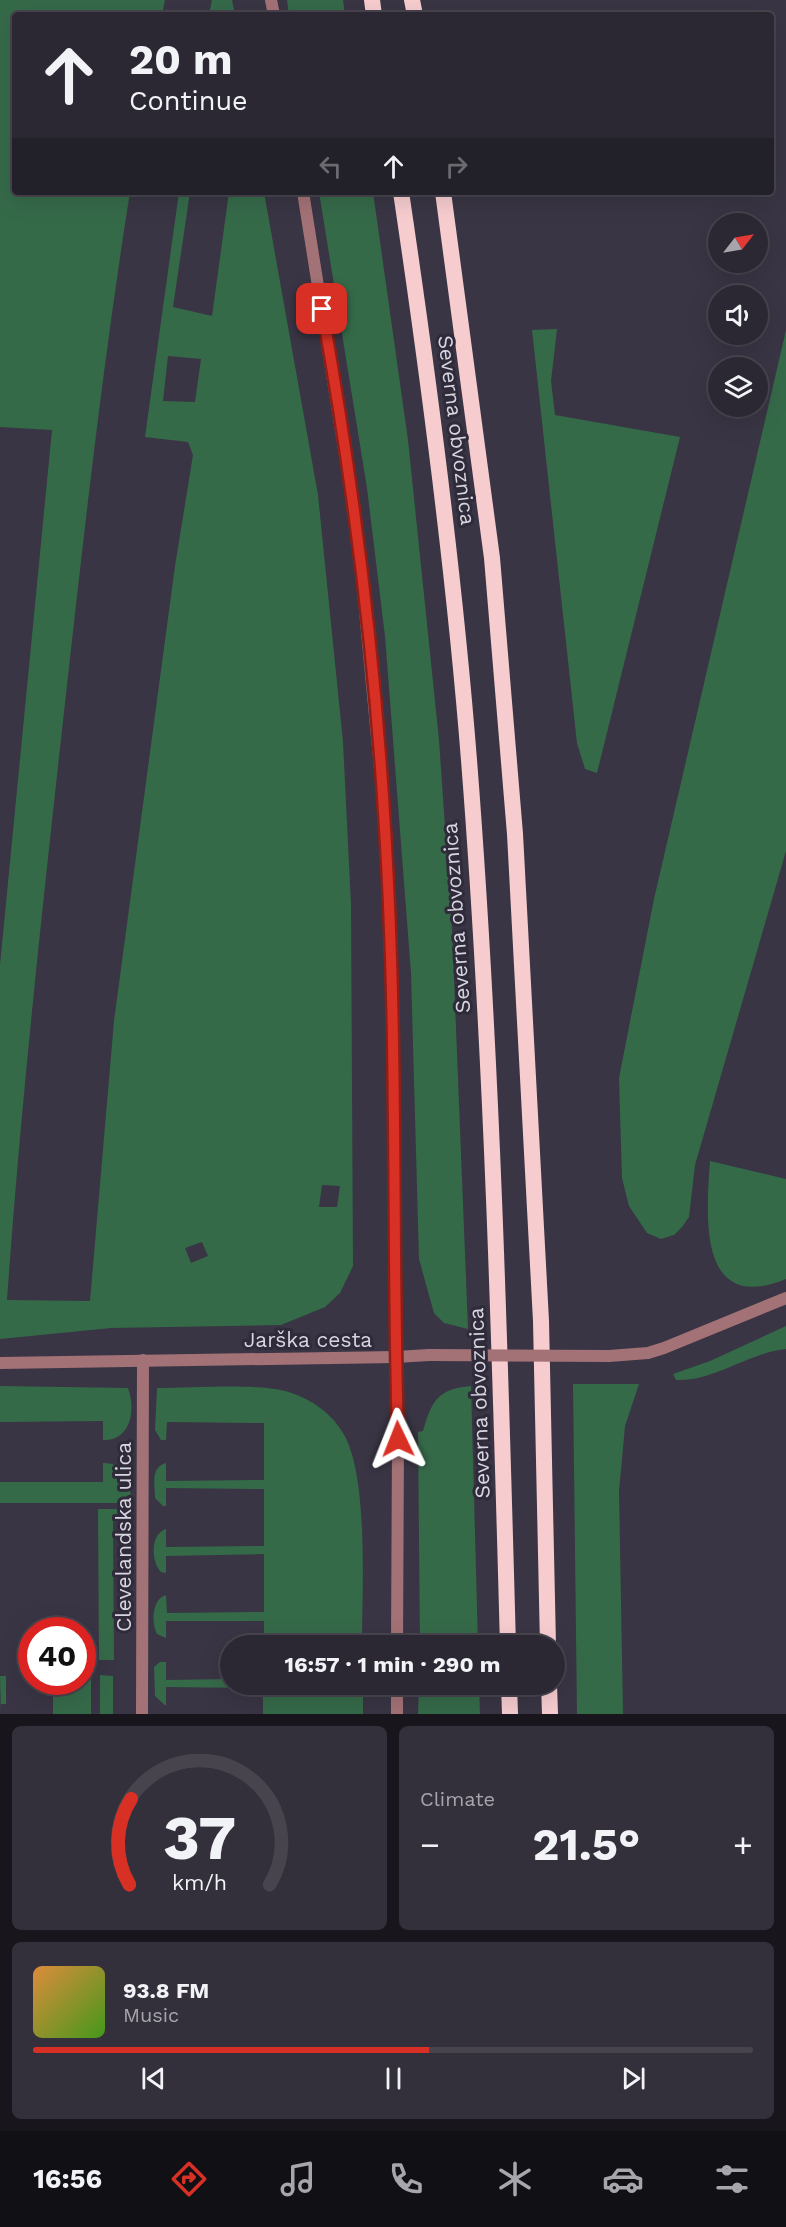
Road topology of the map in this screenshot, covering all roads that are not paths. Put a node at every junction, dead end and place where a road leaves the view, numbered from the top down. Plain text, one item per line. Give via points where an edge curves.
1 (303, 195) edge
2 (401, 195) edge
3 (443, 195) edge
4 (786, 1298) edge
5 (396, 1357) junction
6 (143, 1360) junction
7 (0, 1363) edge
8 (397, 1635) edge
9 (508, 1635) edge
10 (548, 1635) edge
11 (397, 1695) edge
12 (509, 1695) edge
13 (549, 1695) edge
14 (142, 1714) edge
15 (397, 1714) edge
16 (510, 1714) edge
17 (550, 1714) edge

1 - 5 street via 358,537 382,780 393,1044
2 - 9 highway, Severna obvoznica via 451,563 469,761 499,1315
3 - 10 highway, Severna obvoznica via 492,558 515,834 541,1321
4 - 5 street, Jarška cesta, bridge via 664,1348 637,1355
5 - 6 street, Jarška cesta
5 - 8 street
6 - 7 street, Jarška cesta
6 - 14 street, Clevelandska ulica
11 - 15 street
12 - 16 highway
13 - 17 highway

